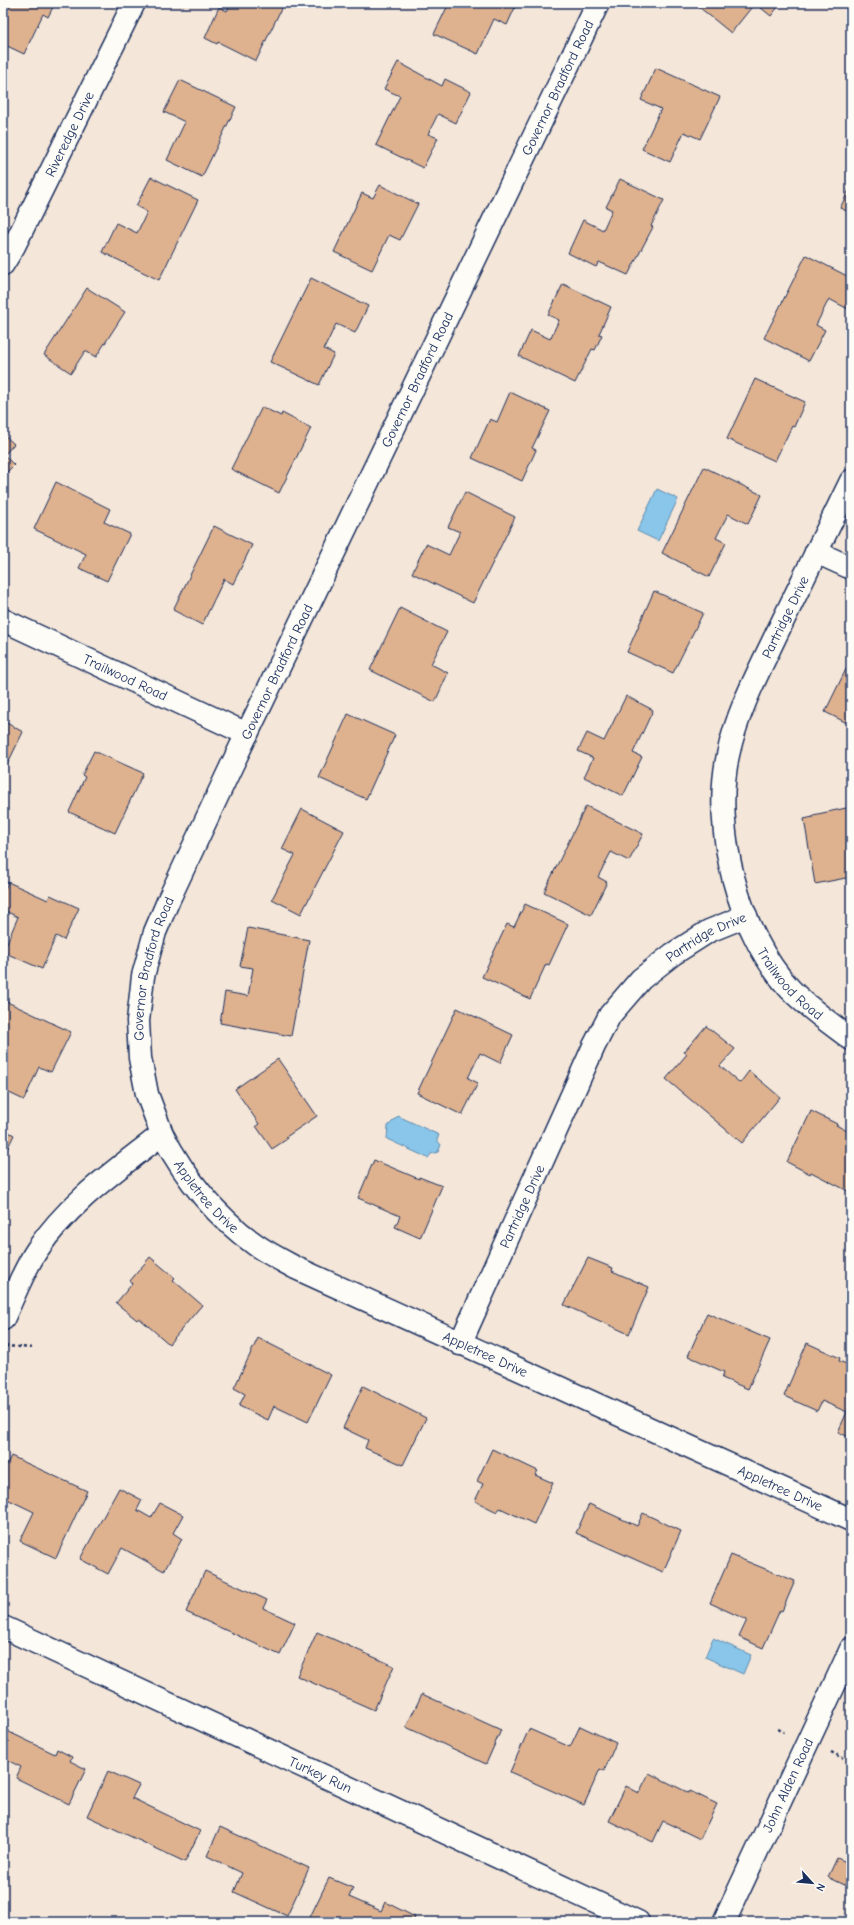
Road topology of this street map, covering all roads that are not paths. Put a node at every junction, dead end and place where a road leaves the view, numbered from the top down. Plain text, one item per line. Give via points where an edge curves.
1 (134, 3) edge
2 (598, 3) edge
3 (3, 264) edge
4 (851, 481) edge
5 (816, 552) junction
6 (851, 568) edge
7 (3, 620) edge
8 (247, 734) junction
9 (746, 916) junction
10 (851, 1039) edge
11 (162, 1134) junction
12 (3, 1318) edge
13 (460, 1344) junction
14 (851, 1520) edge
15 (3, 1627) edge
16 (851, 1649) edge
17 (638, 1922) edge
18 (724, 1922) edge

1 - 3 street, Riveredge Drive
2 - 8 street, Governor Bradford Road
4 - 5 street, Partridge Drive
5 - 6 street
5 - 9 street, Partridge Drive via 749,690 727,756 723,795 726,845 733,881
7 - 8 street, Trailwood Road
8 - 11 street, Governor Bradford Road via 169,899 155,932 143,976 138,1021 140,1058 147,1094
9 - 10 street, Trailwood Road via 766,958 790,988
9 - 13 street, Partridge Drive via 709,931 673,954 641,979 610,1015
11 - 12 street via 76,1203 58,1222 36,1251
11 - 13 street, Appletree Drive via 199,1194 226,1222 257,1246 296,1268
13 - 14 street, Appletree Drive
15 - 17 street, Turkey Run
16 - 18 street, John Alden Road

